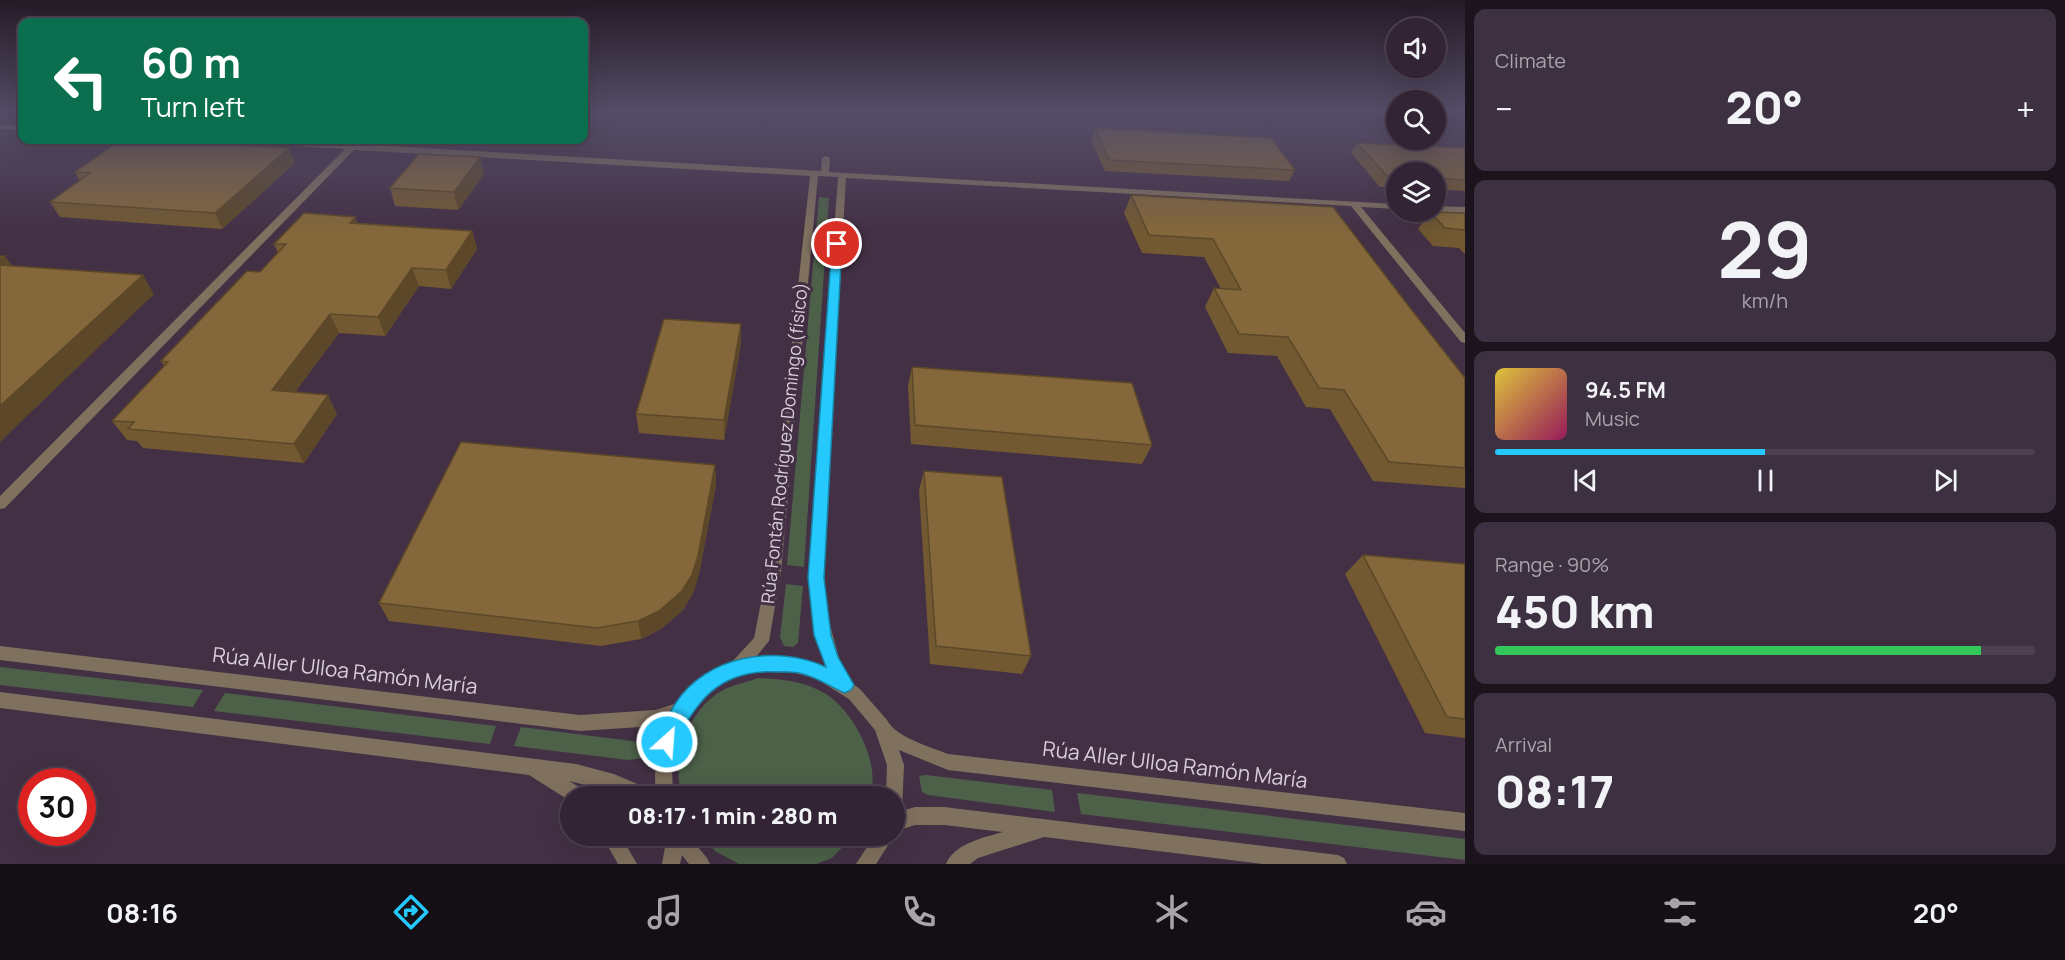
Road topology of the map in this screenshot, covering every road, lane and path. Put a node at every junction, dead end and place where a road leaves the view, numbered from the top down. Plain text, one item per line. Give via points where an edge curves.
1 (347, 152) edge
2 (466, 152) edge
3 (826, 158) dead end
4 (819, 172) junction
5 (842, 174) junction
6 (1353, 203) junction
7 (1386, 206) edge
8 (1446, 209) edge
9 (1465, 210) edge
10 (1465, 340) edge
11 (0, 504) edge
12 (0, 653) edge
13 (736, 668) junction
14 (845, 685) junction
15 (0, 700) edge
16 (682, 709) junction
17 (885, 732) junction
18 (532, 768) junction
19 (562, 786) edge
20 (621, 786) edge
21 (663, 786) edge
22 (896, 786) edge
23 (905, 819) edge
24 (1465, 822) edge
25 (1043, 829) junction
26 (617, 846) edge
27 (675, 846) edge
28 (686, 846) edge
29 (879, 846) edge
30 (883, 846) edge
31 (628, 864) edge
32 (671, 864) edge
33 (701, 864) edge
34 (865, 864) edge
35 (879, 864) edge
36 (955, 864) edge
37 (1338, 864) edge

1 - 11 street
2 - 4 street
3 - 4 street, Rúa Fontán Rodríguez Domingo (físico)
4 - 5 street
4 - 13 street, Rúa Fontán Rodríguez Domingo (físico) via 774,572 761,641
5 - 6 street
5 - 14 street, Rúa Fontán Rodríguez Domingo (físico) via 816,578 822,635
6 - 7 street
6 - 10 street
8 - 9 street
12 - 16 street, Rúa Aller Ulloa Ramón María via 580,723 655,718
13 - 14 street, Rúa Aller Ulloa Ramón María via 758,663 803,665
13 - 16 street, Rúa Aller Ulloa Ramón María via 698,691
14 - 17 street, Rúa Aller Ulloa Ramón María via 868,706
15 - 18 street
16 - 21 street, Rúa Aller Ulloa Ramón María via 667,742
17 - 22 street, Rúa Aller Ulloa Ramón María via 893,754
17 - 24 street, Rúa Aller Ulloa Ramón María via 910,748 948,762
18 - 19 street
18 - 20 street
23 - 25 street via 944,816
25 - 36 street via 973,850
25 - 37 street
26 - 31 street
27 - 32 street
28 - 33 street
29 - 34 street
30 - 35 street

